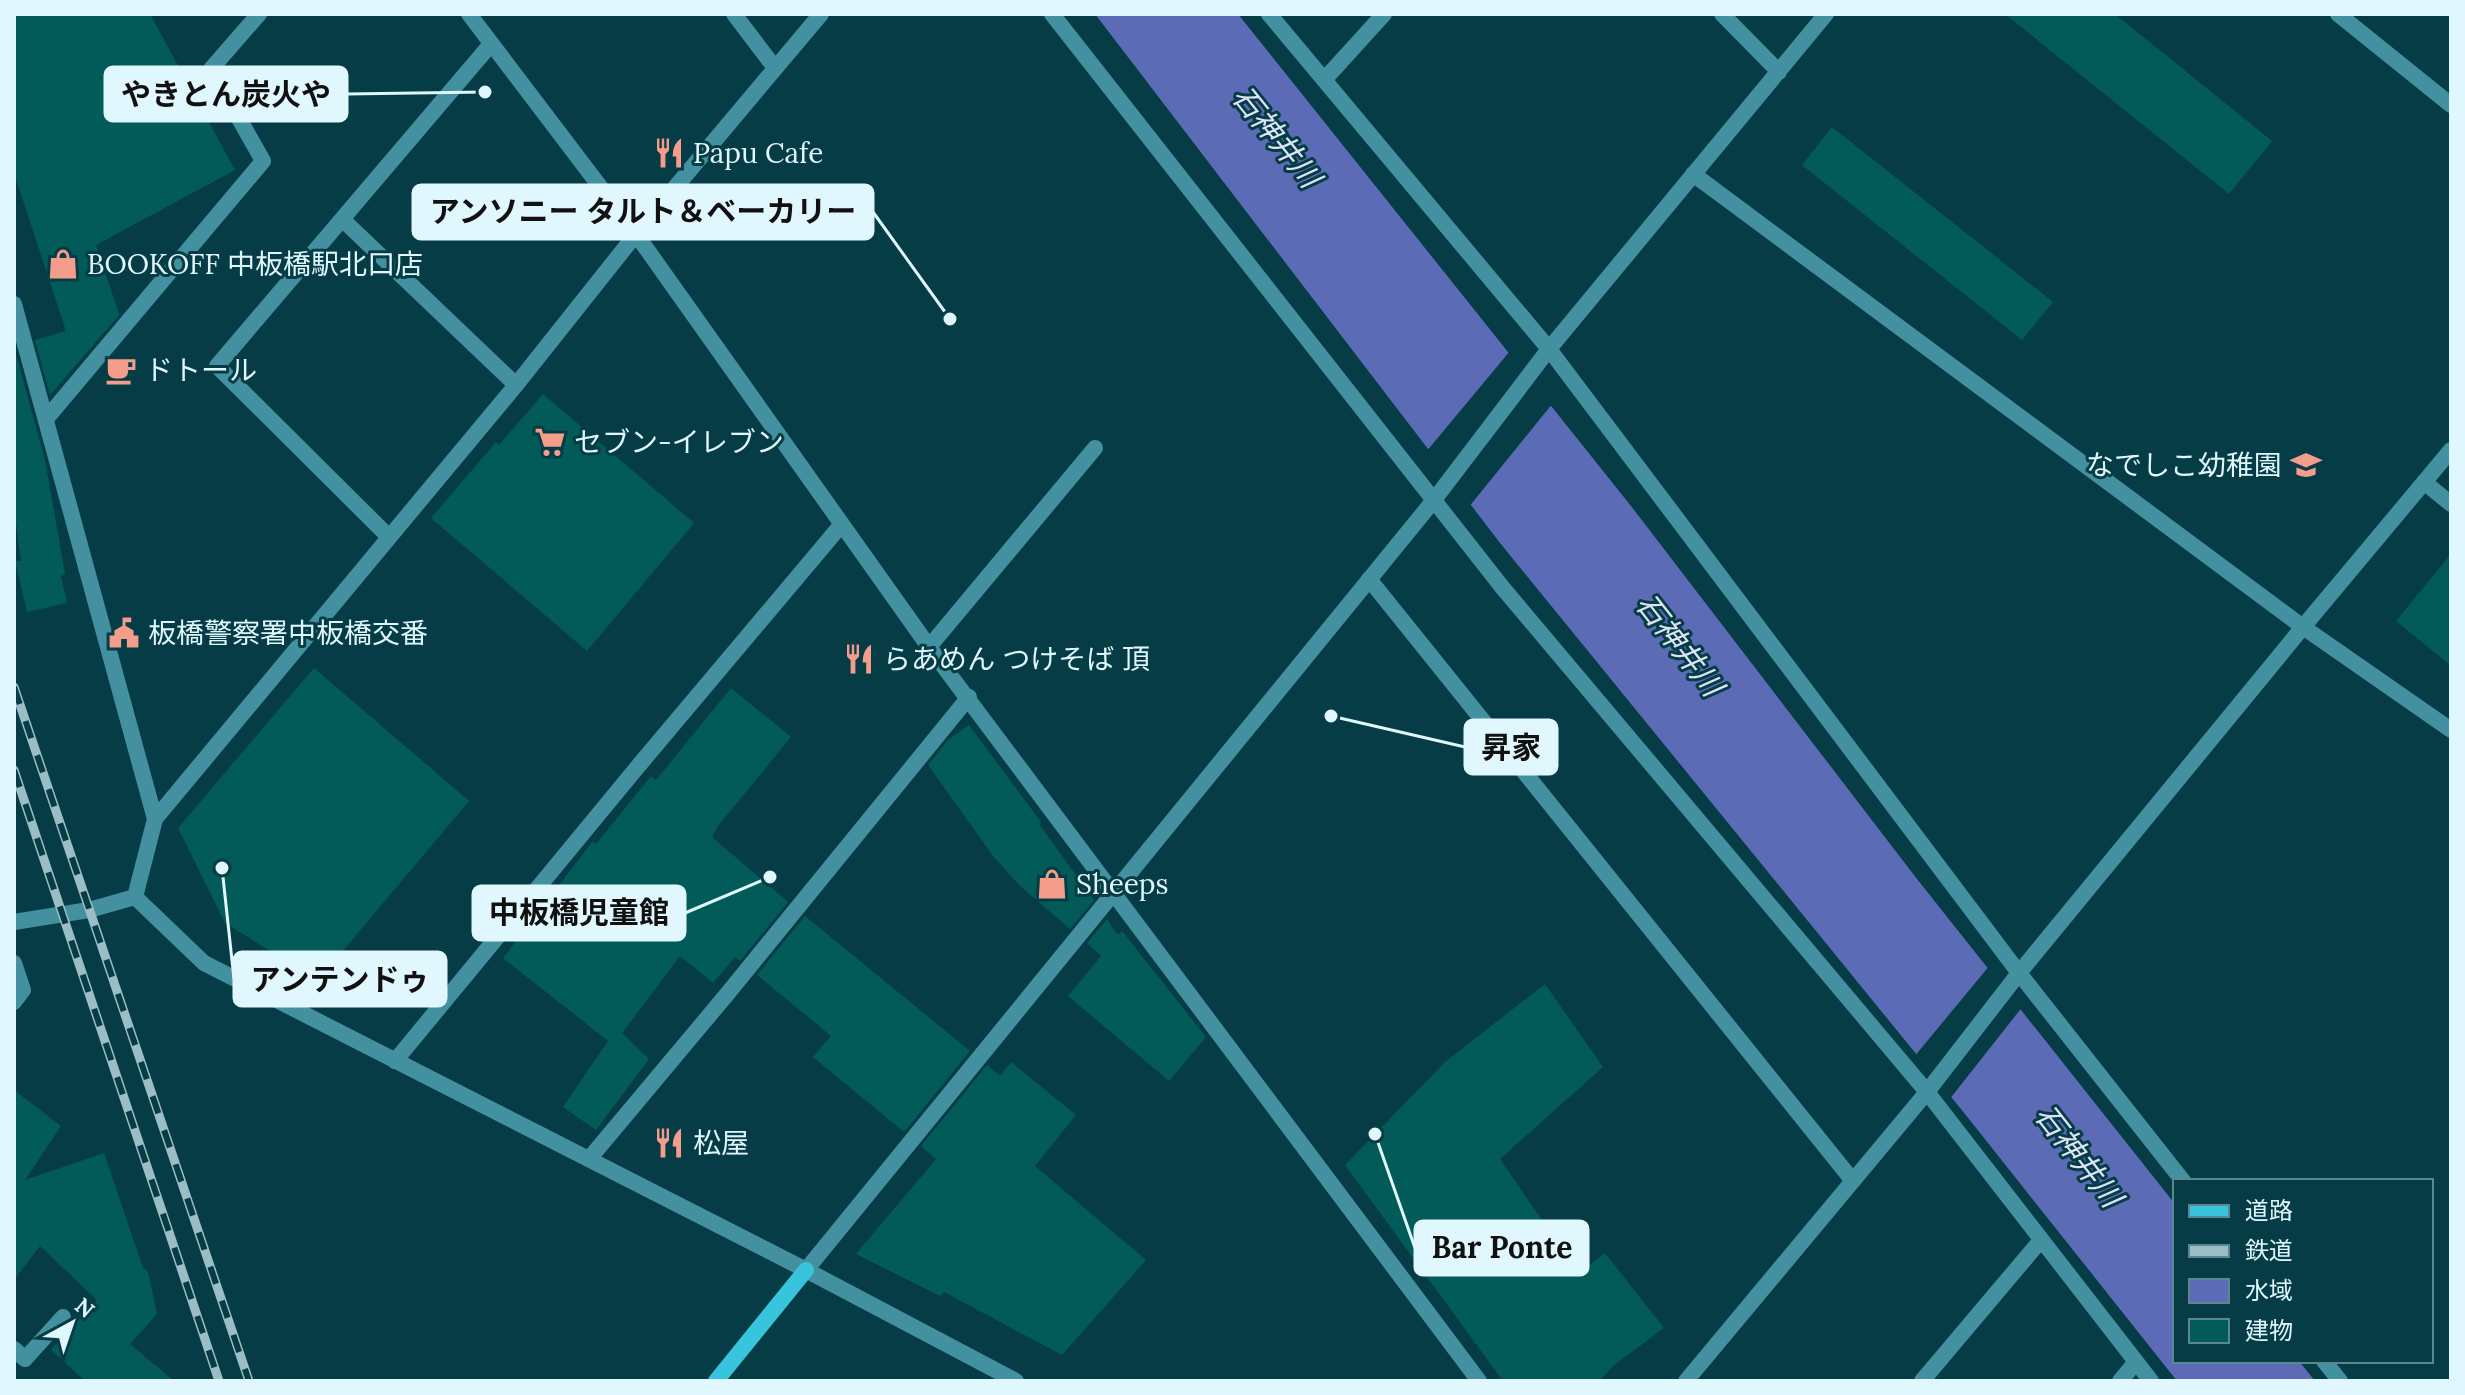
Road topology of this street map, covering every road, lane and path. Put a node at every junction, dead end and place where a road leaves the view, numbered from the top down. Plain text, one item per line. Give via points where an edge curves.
1 (259, 14) edge
2 (469, 14) edge
3 (734, 14) edge
4 (821, 14) edge
5 (1052, 14) edge
6 (1269, 14) edge
7 (1384, 14) edge
8 (1722, 14) edge
9 (1826, 14) edge
10 (2338, 14) edge
11 (491, 44) junction
12 (775, 68) junction
13 (1779, 72) junction
14 (1324, 80) junction
15 (2451, 105) edge
16 (1693, 174) junction
17 (342, 219) junction
18 (636, 234) junction
19 (14, 304) edge
20 (1549, 349) junction
21 (516, 385) junction
22 (46, 419) junction
23 (1095, 448) dead end
24 (2451, 450) edge
25 (2424, 482) junction
26 (1434, 500) junction
27 (2451, 504) edge
28 (842, 524) junction
29 (389, 537) junction
30 (1369, 579) junction
31 (2303, 627) junction
32 (929, 647) junction
33 (969, 697) junction
34 (2451, 730) edge
35 (155, 819) junction
36 (1112, 892) junction
37 (135, 897) junction
38 (14, 922) edge
39 (14, 963) edge
40 (2019, 973) junction
41 (14, 1002) edge
42 (395, 1061) junction
43 (1927, 1092) junction
44 (589, 1159) junction
45 (2181, 1179) edge
46 (1853, 1181) junction
47 (2041, 1240) junction
48 (806, 1270) junction
49 (63, 1317) dead end
50 (14, 1349) edge
51 (2136, 1362) junction
52 (2326, 1363) edge
53 (716, 1381) edge
54 (1016, 1381) edge
55 (1479, 1381) edge
56 (1686, 1381) edge
57 (1922, 1381) edge
58 (2120, 1381) edge
59 (2151, 1381) edge
60 (2340, 1381) edge

1 - 22 street via 211,69 263,161
2 - 11 street
3 - 12 street
4 - 12 street
5 - 26 street
6 - 14 street
7 - 14 street
8 - 13 street
9 - 13 street
10 - 15 street
11 - 17 street
11 - 18 street
12 - 18 street
13 - 16 street
14 - 20 street
16 - 20 street
16 - 31 street
17 - 21 street
17 - 29 street via 217,366
18 - 21 street
18 - 28 street
19 - 22 street
20 - 26 street
20 - 40 street
21 - 29 street
22 - 35 street
23 - 32 street
24 - 25 street
25 - 27 street
25 - 31 street
26 - 30 street
26 - 43 street
28 - 32 street
28 - 42 street
29 - 35 street
30 - 36 street
30 - 46 street
31 - 34 street
31 - 40 street
32 - 33 street
33 - 36 street
33 - 44 street
35 - 37 street
36 - 48 street
36 - 55 street
37 - 38 street
37 - 42 street via 204,963
39 - 41 street via 23,990
40 - 43 street
40 - 45 street
42 - 44 street
43 - 46 street
43 - 47 street
44 - 48 street
46 - 56 street
47 - 51 street
47 - 57 street
48 - 53 street
48 - 54 street
49 - 50 street via 25,1359
51 - 58 street
51 - 59 street
52 - 60 street

